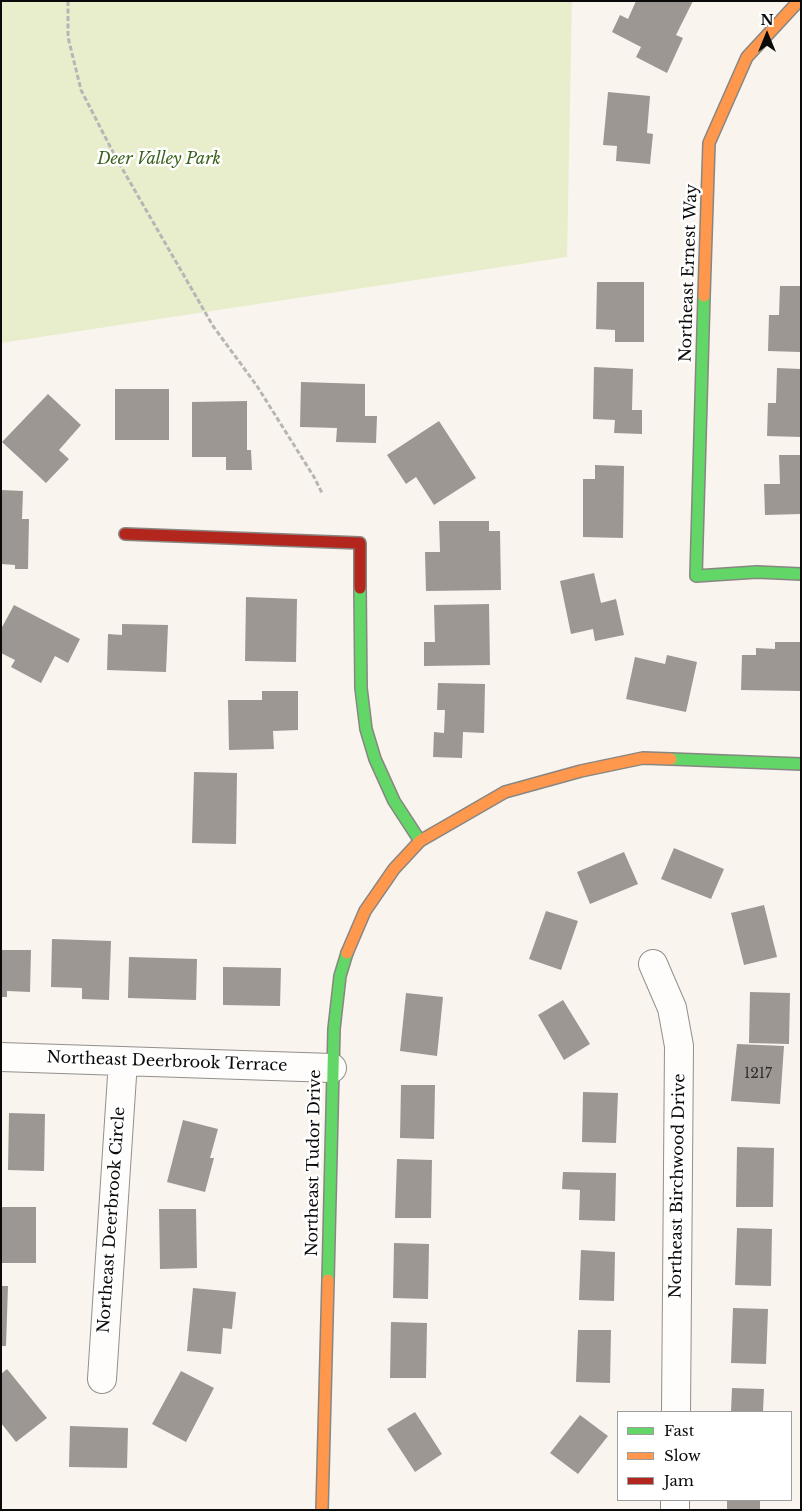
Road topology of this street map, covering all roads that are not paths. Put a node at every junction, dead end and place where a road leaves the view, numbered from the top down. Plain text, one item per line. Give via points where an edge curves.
1 (801, 2) edge
2 (126, 534) dead end
3 (801, 574) edge
4 (801, 764) edge
5 (420, 841) junction
6 (653, 964) dead end
7 (1, 1057) edge
8 (123, 1061) junction
9 (332, 1068) junction
10 (102, 1379) dead end
11 (676, 1411) edge
12 (322, 1510) edge

1 - 3 street, Northeast Ernest Way via 747,57 709,143 696,576 757,572
2 - 5 street via 360,543 361,688 366,729 394,801
4 - 5 street, Northeast Tudor Drive via 643,758 506,792
5 - 9 street, Northeast Tudor Drive via 389,876 365,911 351,942 340,976
6 - 11 street, Northeast Birchwood Drive via 672,1008 679,1046
7 - 8 street, Northeast Deerbrook Terrace
8 - 9 street, Northeast Deerbrook Terrace
8 - 10 street, Northeast Deerbrook Circle
9 - 12 street, Northeast Tudor Drive

